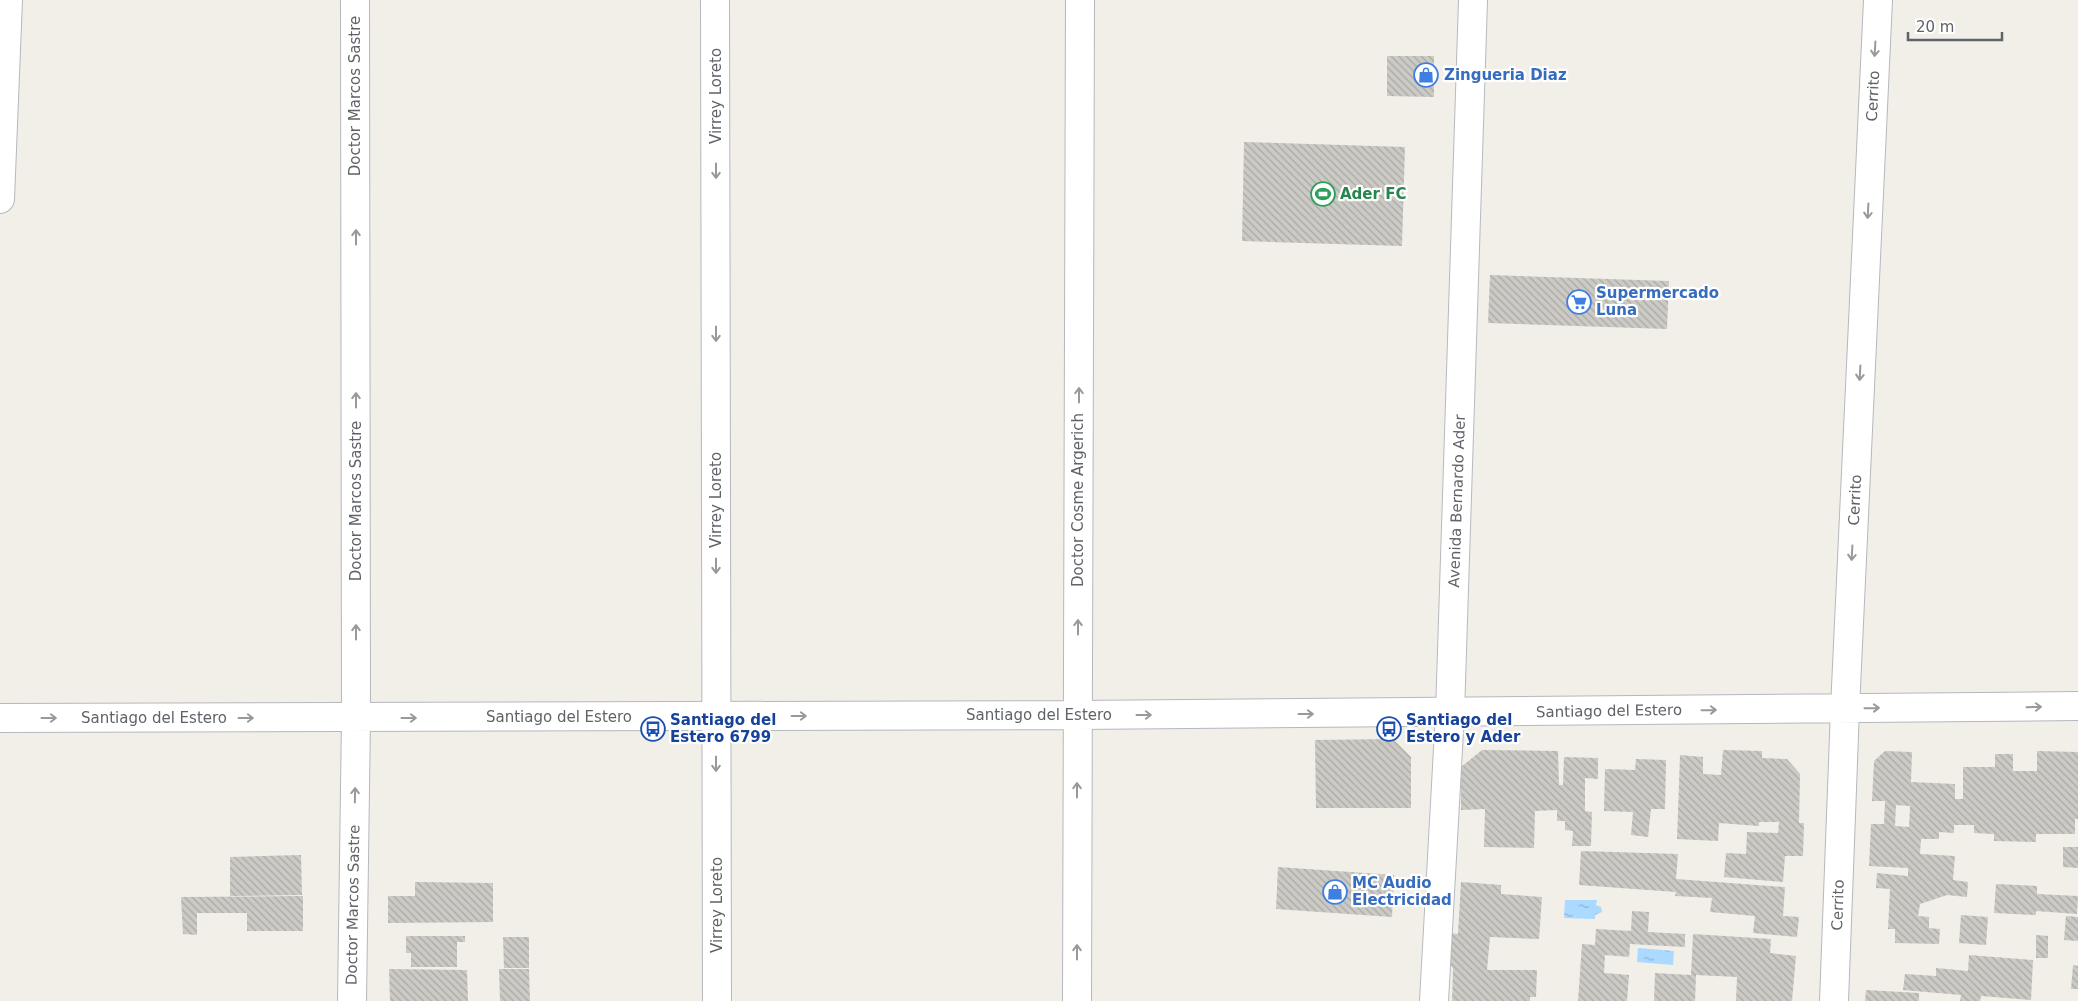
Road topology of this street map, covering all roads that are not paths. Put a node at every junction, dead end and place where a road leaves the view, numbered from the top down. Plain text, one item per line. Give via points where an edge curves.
1 (8, 0) edge
2 (355, 0) edge
3 (716, 0) edge
4 (1080, 0) edge
5 (1473, 0) edge
6 (1878, 0) edge
7 (2, 70) edge
8 (0, 199) edge
9 (2078, 706) edge
10 (1845, 709) junction
11 (1450, 713) junction
12 (716, 716) junction
13 (1078, 716) junction
14 (0, 718) edge
15 (356, 718) junction
16 (352, 1001) edge
17 (717, 1001) edge
18 (1077, 1001) edge
19 (1434, 1001) edge
20 (1834, 1001) edge

1 - 7 street
15 -> 2 street, Doctor Marcos Sastre
3 -> 12 street, Virrey Loreto
13 -> 4 street, Doctor Cosme Argerich
5 - 11 street, Avenida Bernardo Ader
6 -> 10 street, Cerrito
7 - 8 street
10 -> 9 street, Santiago del Estero
11 -> 10 street, Santiago del Estero
10 - 20 street, Cerrito
13 -> 11 street, Santiago del Estero
11 - 19 street, Avenida Bernardo Ader
12 -> 13 street, Santiago del Estero
15 -> 12 street, Santiago del Estero
12 -> 17 street, Virrey Loreto
18 -> 13 street, Doctor Cosme Argerich
14 -> 15 street, Santiago del Estero
16 -> 15 street, Doctor Marcos Sastre

